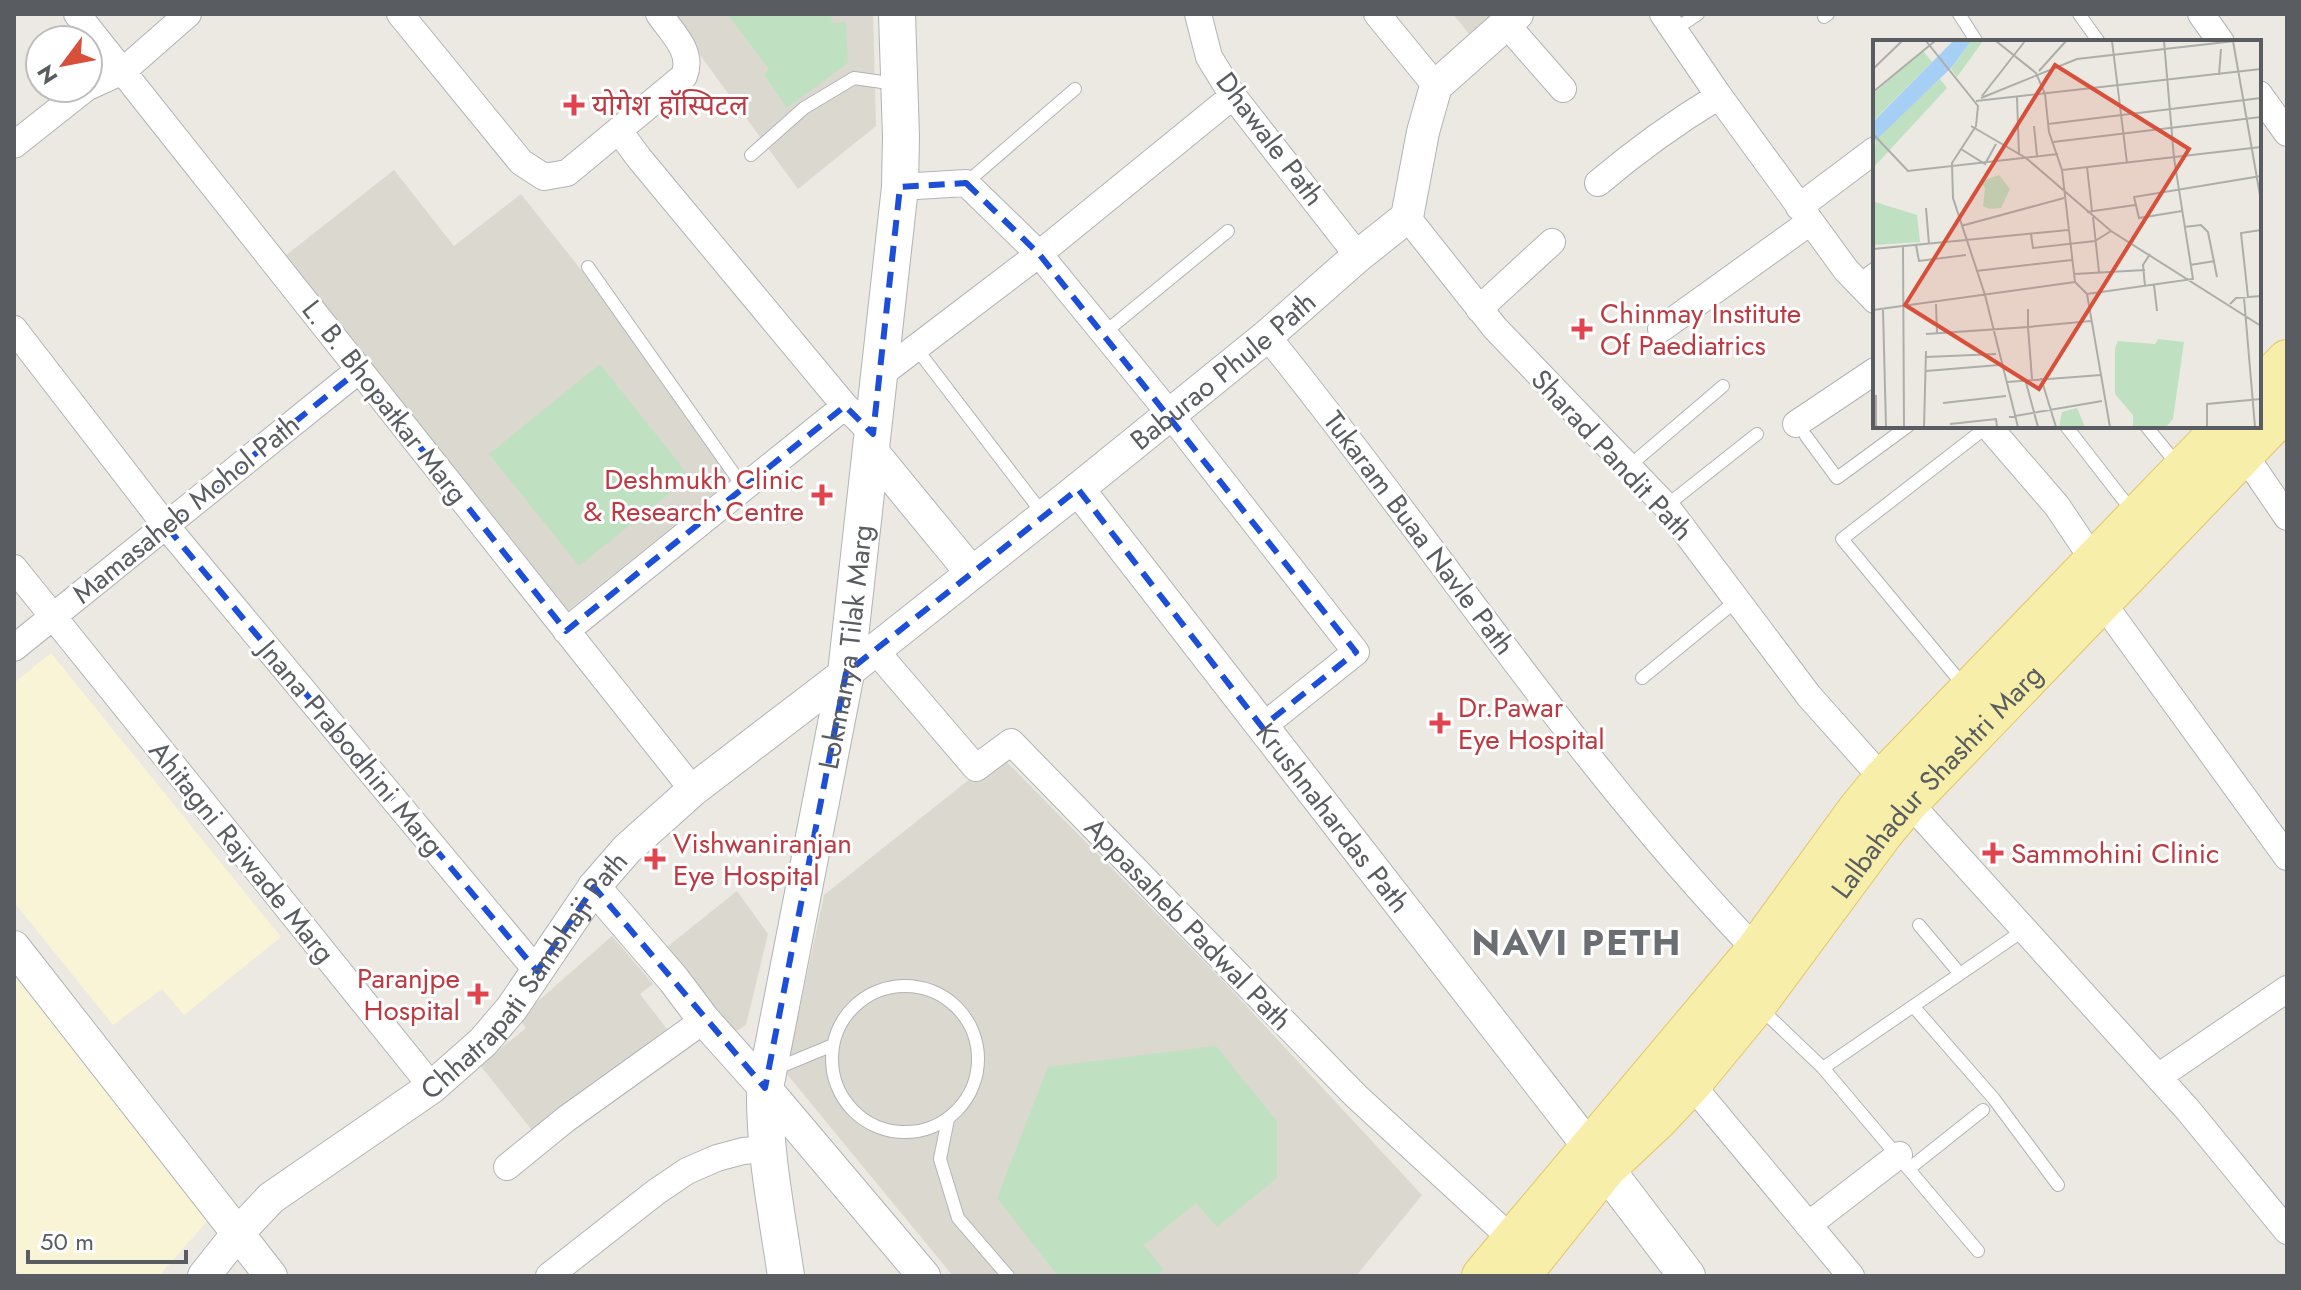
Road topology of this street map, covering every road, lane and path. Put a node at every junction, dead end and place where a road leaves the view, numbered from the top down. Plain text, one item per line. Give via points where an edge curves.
1 (77, 14) edge
2 (188, 14) edge
3 (400, 14) edge
4 (659, 14) edge
5 (897, 14) edge
6 (1198, 14) edge
7 (1377, 14) edge
8 (1698, 14) edge
9 (1959, 14) edge
10 (2079, 14) edge
11 (1511, 19) edge
12 (1669, 22) edge
13 (1976, 40) edge
14 (2098, 40) edge
15 (123, 71) junction
16 (104, 79) edge
17 (900, 85) junction
18 (1436, 86) junction
19 (1075, 89) dead end
20 (1563, 89) dead end
21 (1233, 96) junction
22 (1719, 96) junction
23 (2261, 97) edge
24 (66, 104) edge
25 (619, 131) junction
26 (2287, 133) edge
27 (14, 145) edge
28 (1873, 152) edge
29 (751, 155) dead end
30 (966, 183) junction
31 (1598, 183) dead end
32 (900, 187) junction
33 (1805, 215) junction
34 (1407, 217) junction
35 (1228, 231) dead end
36 (1552, 242) dead end
37 (1039, 254) junction
38 (1358, 256) junction
39 (588, 267) dead end
40 (1869, 283) edge
41 (1479, 309) junction
42 (14, 329) edge
43 (1661, 329) dead end
44 (1103, 333) junction
45 (1267, 336) junction
46 (916, 348) junction
47 (2287, 360) edge
48 (359, 370) junction
49 (1873, 373) edge
50 (880, 375) junction
51 (1723, 386) dead end
52 (2261, 387) edge
53 (845, 406) junction
54 (2287, 409) edge
55 (1170, 414) junction
56 (2261, 424) edge
57 (1905, 428) edge
58 (1985, 428) edge
59 (1990, 428) edge
60 (2068, 428) edge
61 (2148, 428) edge
62 (2255, 428) edge
63 (1801, 430) joint
64 (1757, 434) dead end
65 (2234, 440) edge
66 (871, 442) junction
67 (1628, 467) junction
68 (2182, 470) junction
69 (744, 488) junction
70 (1078, 489) junction
71 (1666, 506) junction
72 (1044, 515) junction
73 (2137, 517) junction
74 (2287, 517) edge
75 (166, 526) junction
76 (2094, 561) junction
77 (14, 568) edge
78 (971, 572) junction
79 (1737, 600) junction
80 (2102, 602) junction
81 (52, 617) junction
82 (566, 631) junction
83 (14, 648) edge
84 (875, 650) junction
85 (846, 673) junction
86 (1642, 678) dead end
87 (1968, 691) junction
88 (1262, 727) junction
89 (693, 790) junction
90 (1896, 790) junction
91 (2287, 857) edge
92 (594, 887) junction
93 (1919, 925) dead end
94 (2024, 930) junction
95 (14, 947) edge
96 (1756, 950) junction
97 (537, 971) junction
98 (1960, 974) junction
99 (2287, 989) edge
100 (1756, 1005) junction
101 (1913, 1006) junction
102 (704, 1020) junction
103 (833, 1045) junction
104 (1823, 1068) junction
105 (2158, 1077) junction
106 (766, 1080) junction
107 (1691, 1084) junction
108 (432, 1087) junction
109 (1983, 1110) dead end
110 (948, 1119) junction
111 (768, 1149) junction
112 (1598, 1157) junction
113 (1904, 1161) junction
114 (507, 1167) dead end
115 (2058, 1185) dead end
116 (1808, 1225) junction
117 (2287, 1231) edge
118 (238, 1233) junction
119 (1978, 1251) dead end
120 (1517, 1258) edge
121 (204, 1276) edge
122 (271, 1276) edge
123 (549, 1276) edge
124 (786, 1276) edge
125 (924, 1276) edge
126 (1008, 1276) edge
127 (1482, 1276) edge
128 (1687, 1276) edge
129 (1851, 1276) edge

1 - 15 street, L. B. Bhopatkar Marg
2 - 15 street
3 - 25 street via 521,162 544,177 567,173
4 - 25 street via 684,49 688,65 684,76
5 - 17 main road, Lokmanya Tilak Marg
6 - 21 street, Dhawale Path via 1209,57
7 - 18 street
8 - 12 lane
9 - 13 lane
10 - 14 lane
11 - 18 street
11 - 20 street
12 - 22 street
15 - 16 street
15 - 48 street, L. B. Bhopatkar Marg
17 - 29 lane via 854,78 804,108
17 - 32 main road, Lokmanya Tilak Marg
18 - 34 street
19 - 30 lane
21 - 37 street
21 - 38 street, Dhawale Path
22 - 31 street via 1635,151
22 - 33 street
23 - 26 street
24 - 27 street
25 - 53 street
28 - 33 street
30 - 32 street
30 - 37 street
32 - 50 main road, Lokmanya Tilak Marg
33 - 40 street via 1846,270
33 - 43 street
34 - 38 street, Baburao Phule Path
34 - 41 street, Sharad Pandit Path
35 - 44 lane
36 - 41 street
37 - 44 street
37 - 46 street
38 - 45 street, Baburao Phule Path
39 - 69 lane
41 - 67 street, Sharad Pandit Path
42 - 75 street, Jnana Prabodhini Marg
44 - 55 street
45 - 55 street, Baburao Phule Path
45 - 96 street, Tukaram Buaa Navle Path via 1539,694 1703,895
46 - 50 street
46 - 72 lane
47 - 52 main road
48 - 75 street, Mamasaheb Mohol Path
48 - 82 street, L. B. Bhopatkar Marg
49 - 63 street
50 - 66 main road, Lokmanya Tilak Marg
51 - 67 lane
53 - 66 street
53 - 69 street
54 - 56 main road, Lalbahadur Shashtri Marg
55 - 70 street, Baburao Phule Path
55 - 88 street via 1356,652
57 - 63 lane via 1837,478
58 - 87 lane via 1842,539
59 - 76 street via 2057,506
60 - 73 lane
61 - 68 lane
62 - 65 main road, Lalbahadur Shashtri Marg
64 - 71 lane
65 - 68 main road, Lalbahadur Shashtri Marg
65 - 74 street
65 - 80 main road, Lalbahadur Shashtri Marg
66 - 78 street
66 - 85 main road, Lokmanya Tilak Marg
67 - 71 street, Sharad Pandit Path
68 - 73 main road, Lalbahadur Shashtri Marg
69 - 82 street
70 - 72 street, Baburao Phule Path
70 - 88 street, Krushnahardas Path
71 - 79 street, Sharad Pandit Path
72 - 78 street, Baburao Phule Path
73 - 76 main road, Lalbahadur Shashtri Marg
75 - 81 street, Mamasaheb Mohol Path
75 - 97 street, Jnana Prabodhini Marg
76 - 80 street
76 - 87 main road, Lalbahadur Shashtri Marg
77 - 81 street, Ahitagni Rajwade Marg
78 - 84 street, Baburao Phule Path
79 - 86 lane
79 - 90 street, Sharad Pandit Path via 1809,696
80 - 90 main road, Lalbahadur Shashtri Marg
80 - 91 street
81 - 83 street, Mamasaheb Mohol Path
81 - 108 street, Ahitagni Rajwade Marg
82 - 89 street, L. B. Bhopatkar Marg
84 - 85 street, Baburao Phule Path
84 - 120 street, Appasaheb Padwal Path via 976,768 1011,742
85 - 89 street, Chhatrapati Sambhaji Path
85 - 106 main road, Lokmanya Tilak Marg
87 - 90 main road, Lalbahadur Shashtri Marg
88 - 112 street, Krushnahardas Path
89 - 92 street, Chhatrapati Sambhaji Path via 627,849
90 - 94 street, Sharad Pandit Path
90 - 96 main road, Lalbahadur Shashtri Marg via 1856,812
90 - 100 main road, Lalbahadur Shashtri Marg via 1883,833
92 - 97 street, Chhatrapati Sambhaji Path
92 - 102 street
93 - 98 lane
94 - 98 lane
94 - 105 street, Sharad Pandit Path
95 - 118 street
96 - 112 main road, Lalbahadur Shashtri Marg via 1636,1094
97 - 108 street, Chhatrapati Sambhaji Path via 483,1042
98 - 101 lane
99 - 105 street
100 - 104 lane
100 - 107 main road, Lalbahadur Shashtri Marg
101 - 104 lane
101 - 115 lane via 1994,1099
102 - 106 street
102 - 114 street
103 - 106 lane
103 - 110 lane via 833,1070 841,1094 856,1114 901,1133 926,1130
103 - 110 lane via 841,1023 876,992 922,988 944,998 962,1013 974,1034 978,1057 965,1102
104 - 113 lane
105 - 117 street, Sharad Pandit Path
106 - 111 main road, Lokmanya Tilak Marg
106 - 125 street
107 - 112 main road, Lalbahadur Shashtri Marg via 1657,1120
107 - 116 street
108 - 118 street, Chhatrapati Sambhaji Path via 271,1198
109 - 113 lane
110 - 126 lane via 940,1159 958,1218
111 - 123 street via 717,1158 687,1171
111 - 124 main road, Lokmanya Tilak Marg
112 - 120 main road, Lalbahadur Shashtri Marg
112 - 128 main road
113 - 116 street
113 - 119 lane
116 - 129 street
118 - 121 street, Chhatrapati Sambhaji Path
118 - 122 street
120 - 127 main road, Lalbahadur Shashtri Marg

